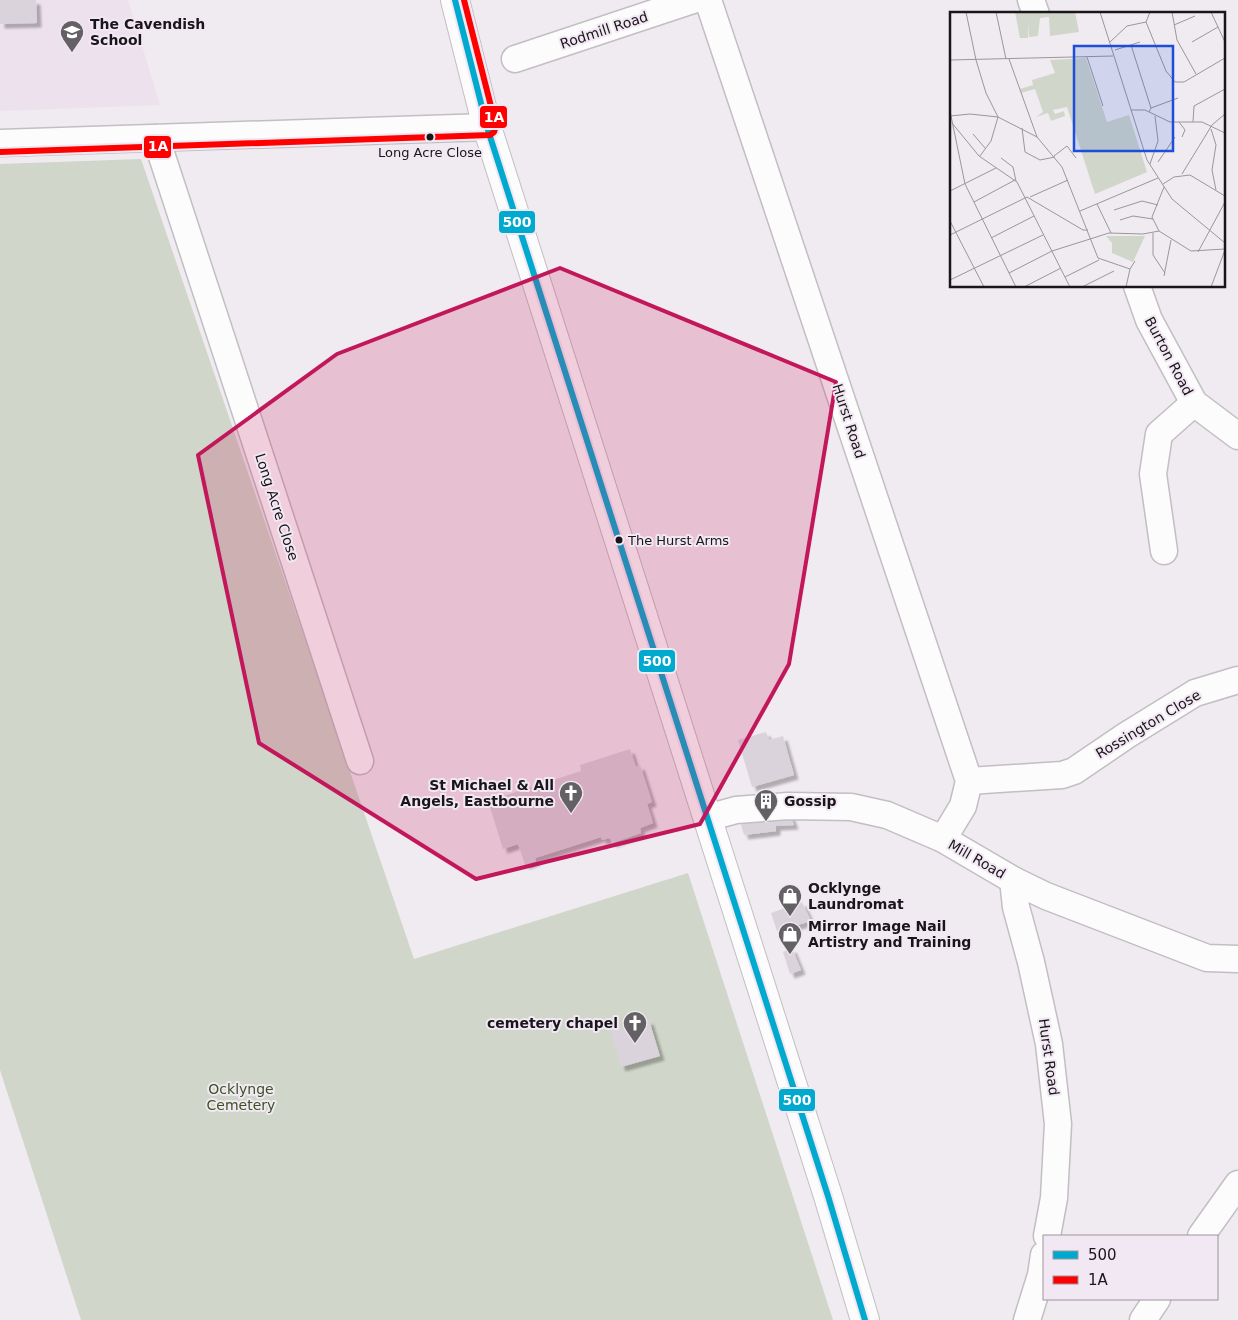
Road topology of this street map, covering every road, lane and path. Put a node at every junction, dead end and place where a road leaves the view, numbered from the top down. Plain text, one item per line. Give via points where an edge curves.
1 (455, 0) edge
2 (693, 0) edge
3 (708, 0) edge
4 (1031, 0) edge
5 (1035, 12) edge
6 (515, 59) dead end
7 (488, 127) junction
8 (156, 138) junction
9 (0, 143) edge
10 (1138, 288) edge
11 (1194, 403) junction
12 (1238, 436) edge
13 (1164, 551) dead end
14 (1238, 680) edge
15 (360, 761) dead end
16 (969, 781) junction
17 (707, 818) junction
18 (943, 839) junction
19 (1013, 880) junction
20 (1238, 959) edge
21 (1238, 1184) edge
22 (1048, 1235) edge
23 (1202, 1235) edge
24 (1043, 1262) edge
25 (1156, 1300) edge
26 (865, 1320) edge
27 (1027, 1320) edge
28 (1143, 1320) edge

1 - 7 main road
2 - 6 street, Rodmill Road
3 - 16 street, Hurst Road
4 - 5 street
7 - 8 street
7 - 17 main road
8 - 9 street
8 - 15 street, Long Acre Close
10 - 11 street, Burton Road via 1149,320
11 - 12 street, Burton Road
11 - 13 street via 1159,434 1153,474
14 - 16 street, Rossington Close via 1195,693 1074,771 1062,775
16 - 18 street via 963,806
17 - 18 street, Mill Road via 736,810 788,806 851,807 887,815
17 - 26 main road
18 - 19 street, Mill Road
19 - 20 street, Mill Road via 1046,896 1207,958
19 - 22 street, Hurst Road via 1016,906 1032,962 1049,1044 1058,1124 1054,1198
21 - 23 street
24 - 27 street
25 - 28 street

